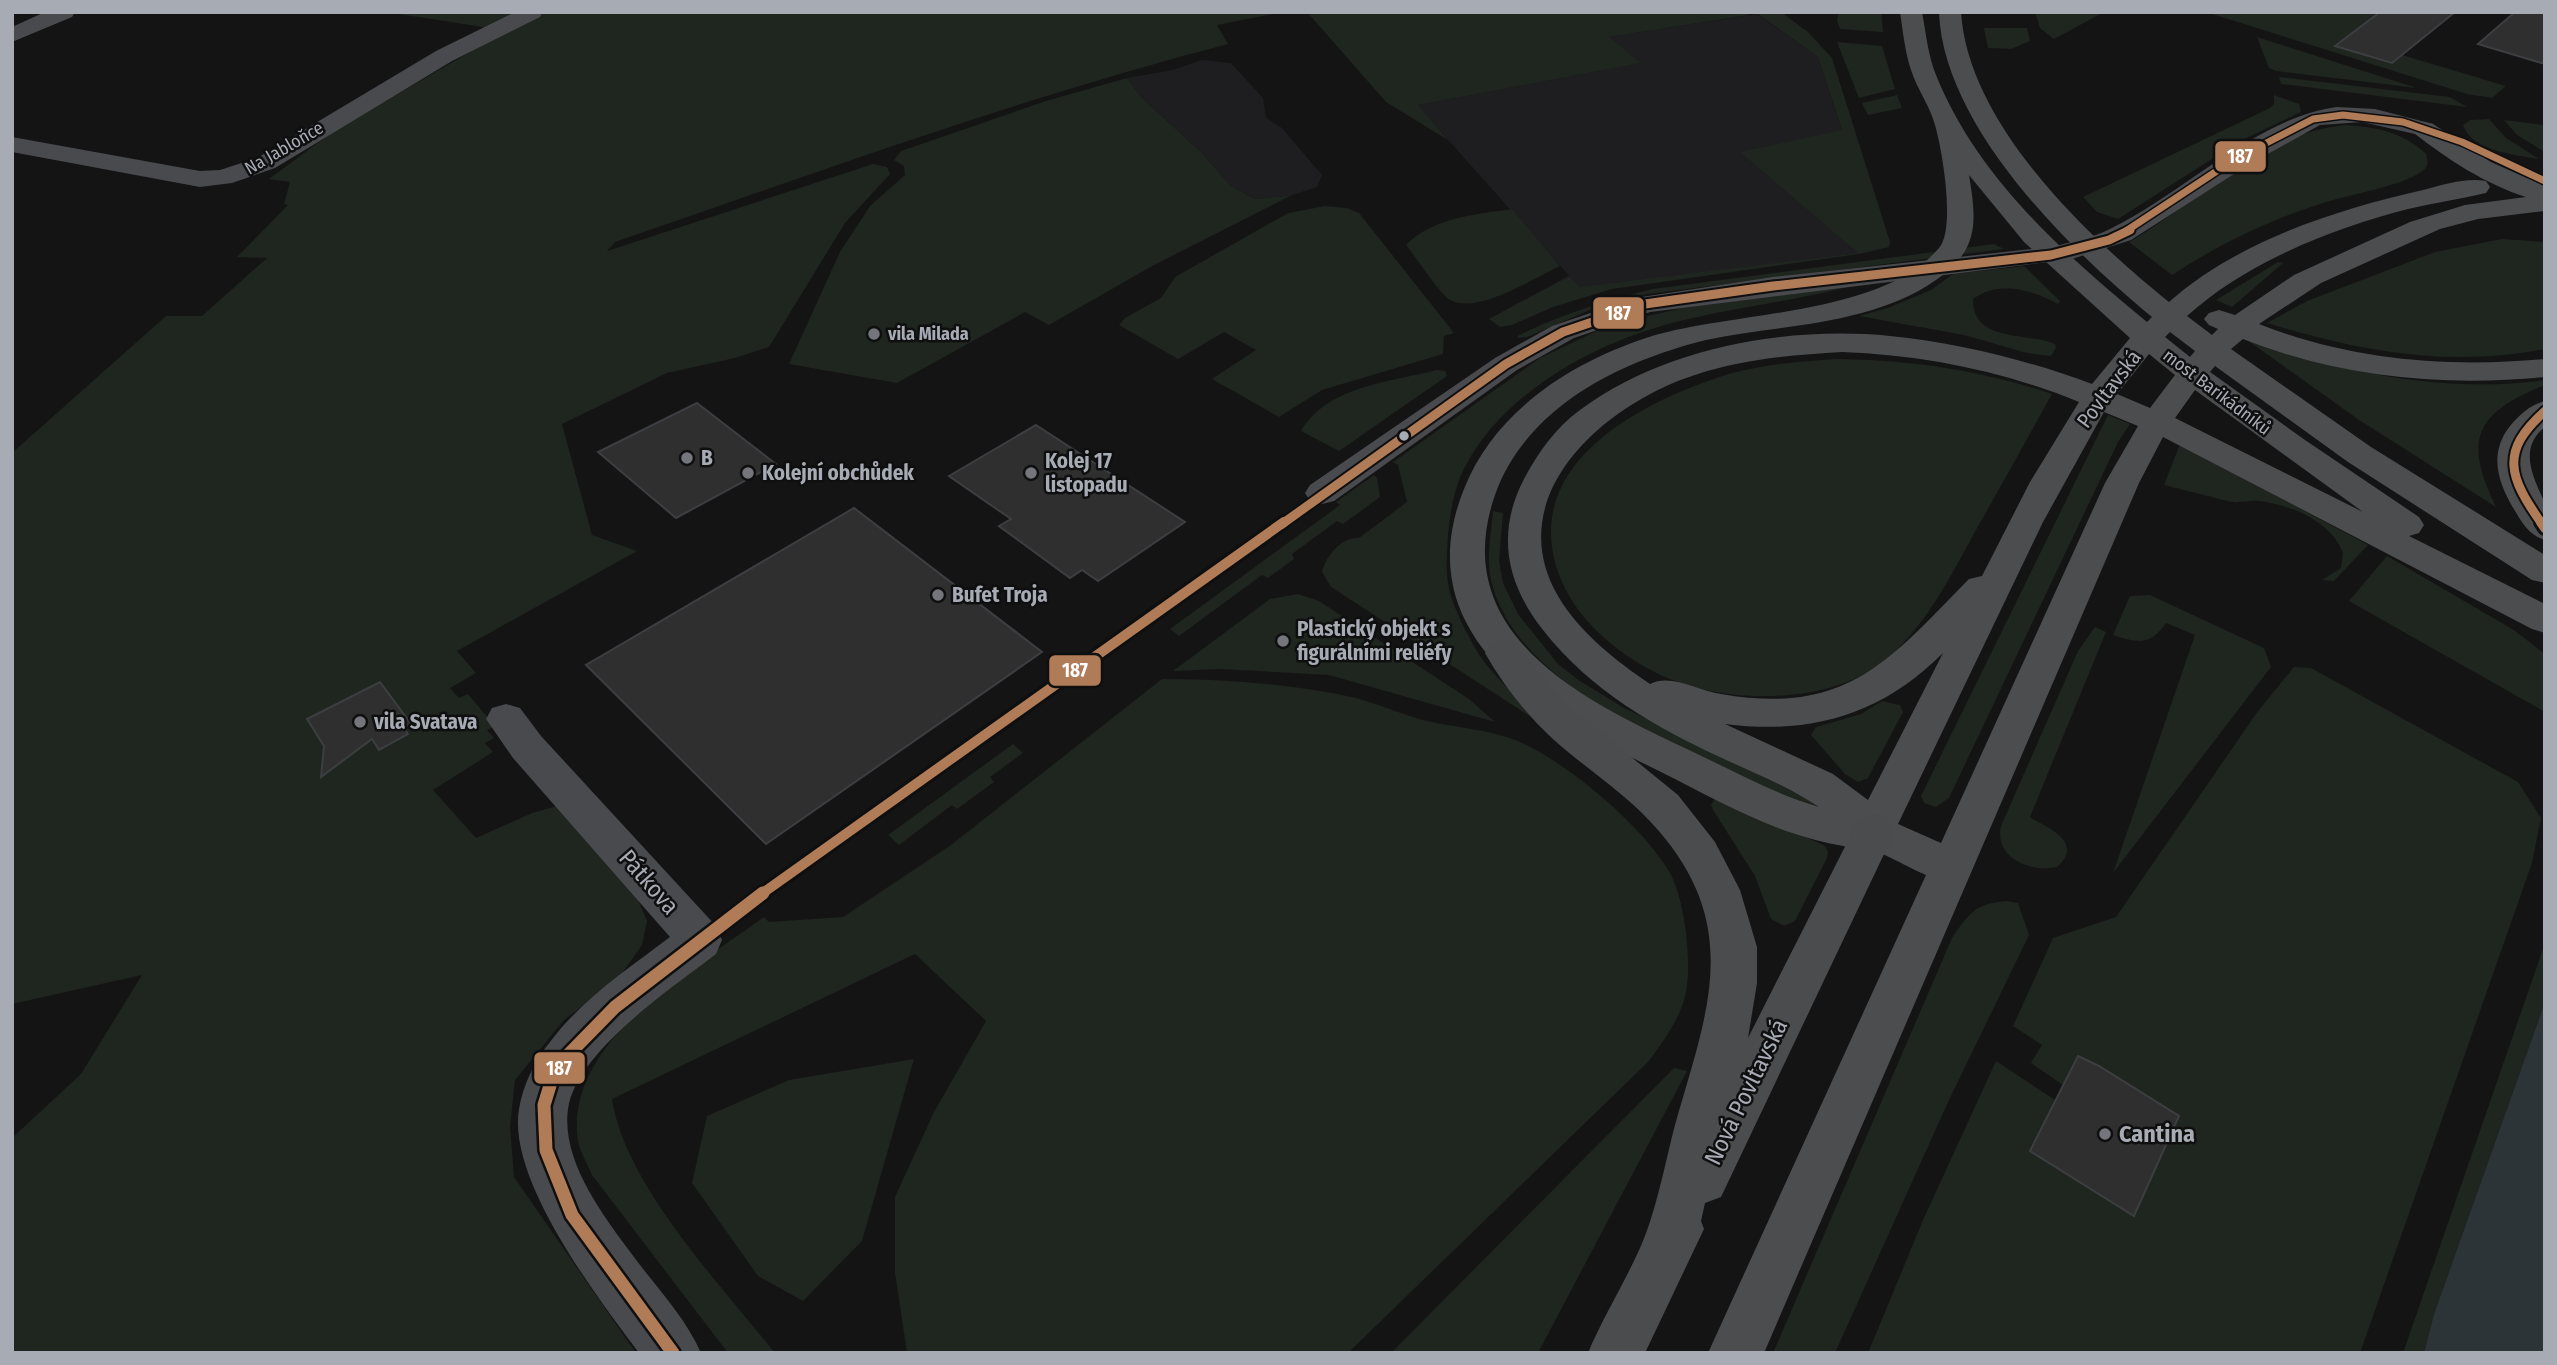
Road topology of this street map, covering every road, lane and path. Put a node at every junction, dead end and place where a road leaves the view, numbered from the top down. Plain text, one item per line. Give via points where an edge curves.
1 (64, 12) edge
2 (532, 12) edge
3 (1950, 15) edge
4 (1913, 23) edge
5 (12, 35) edge
6 (1946, 117) junction
7 (2424, 129) junction
8 (12, 144) edge
9 (2509, 181) junction
10 (2543, 186) edge
11 (2394, 205) junction
12 (2545, 229) edge
13 (2086, 244) junction
14 (2378, 248) junction
15 (2545, 368) edge
16 (2545, 411) edge
17 (1322, 493) dead end
18 (2545, 528) edge
19 (2005, 565) junction
20 (2545, 571) edge
21 (2545, 611) edge
22 (2545, 620) edge
23 (1572, 640) junction
24 (1504, 653) junction
25 (506, 719) dead end
26 (1874, 831) junction
27 (1951, 866) junction
28 (1666, 1252) junction
29 (673, 1353) edge
30 (1616, 1353) edge
31 (1736, 1353) edge

1 - 5 street
2 - 8 street, Na Jabloňce via 444,56 245,173 200,179
3 - 13 main road, most Barikádníků via 1961,65 1988,121 2037,190
4 - 6 main road, most Barikádníků via 1923,72
6 - 21 main road, most Barikádníků via 2005,203 2140,333 2324,470
6 - 24 main road via 1960,233 1948,255 1925,275 1843,307 1704,332 1622,357 1547,402 1514,433 1489,468 1474,502 1468,548 1468,573 1479,613
7 - 9 main road
7 - 10 main road via 2478,149
7 - 11 main road via 2437,153 2440,173
7 - 17 street via 2355,115 2313,119 2235,159 2131,229 2109,240 2051,255 1645,304 1563,332 1506,364
9 - 10 main road
9 - 11 main road, Povltavská
10 - 14 main road via 2485,210 2440,220
11 - 19 main road, Povltavská via 2273,249 2209,286 2160,326 2111,380 2089,413
12 - 14 main road via 2503,227
13 - 15 main road via 2198,310 2315,352 2434,373
13 - 20 main road, most Barikádníků via 2131,285 2270,392 2416,492
14 - 27 main road via 2305,280 2247,318 2202,360 2169,401 2123,483
16 - 18 main road via 2518,435 2512,458 2516,482
19 - 23 main road via 1896,674 1873,689 1818,708 1736,711 1682,700 1622,673
19 - 26 main road, Povltavská
22 - 23 main road via 2156,422 2049,381 1971,360 1886,345 1830,343 1774,348 1688,367 1620,397 1588,419 1556,451 1528,506 1524,547 1537,593
23 - 26 main road via 1647,704 1818,786 1850,807
24 - 26 main road via 1561,699 1640,745 1805,821 1846,832
24 - 28 highway via 1530,691 1558,720 1665,808 1698,851 1729,923 1734,949 1731,1002
25 - 29 street, Pátkova via 700,940 615,1007 568,1055 552,1079 544,1105 545,1150 572,1215
26 - 27 main road
26 - 28 highway, Nová Povltavská
27 - 31 main road
28 - 30 highway, Nová Povltavská

